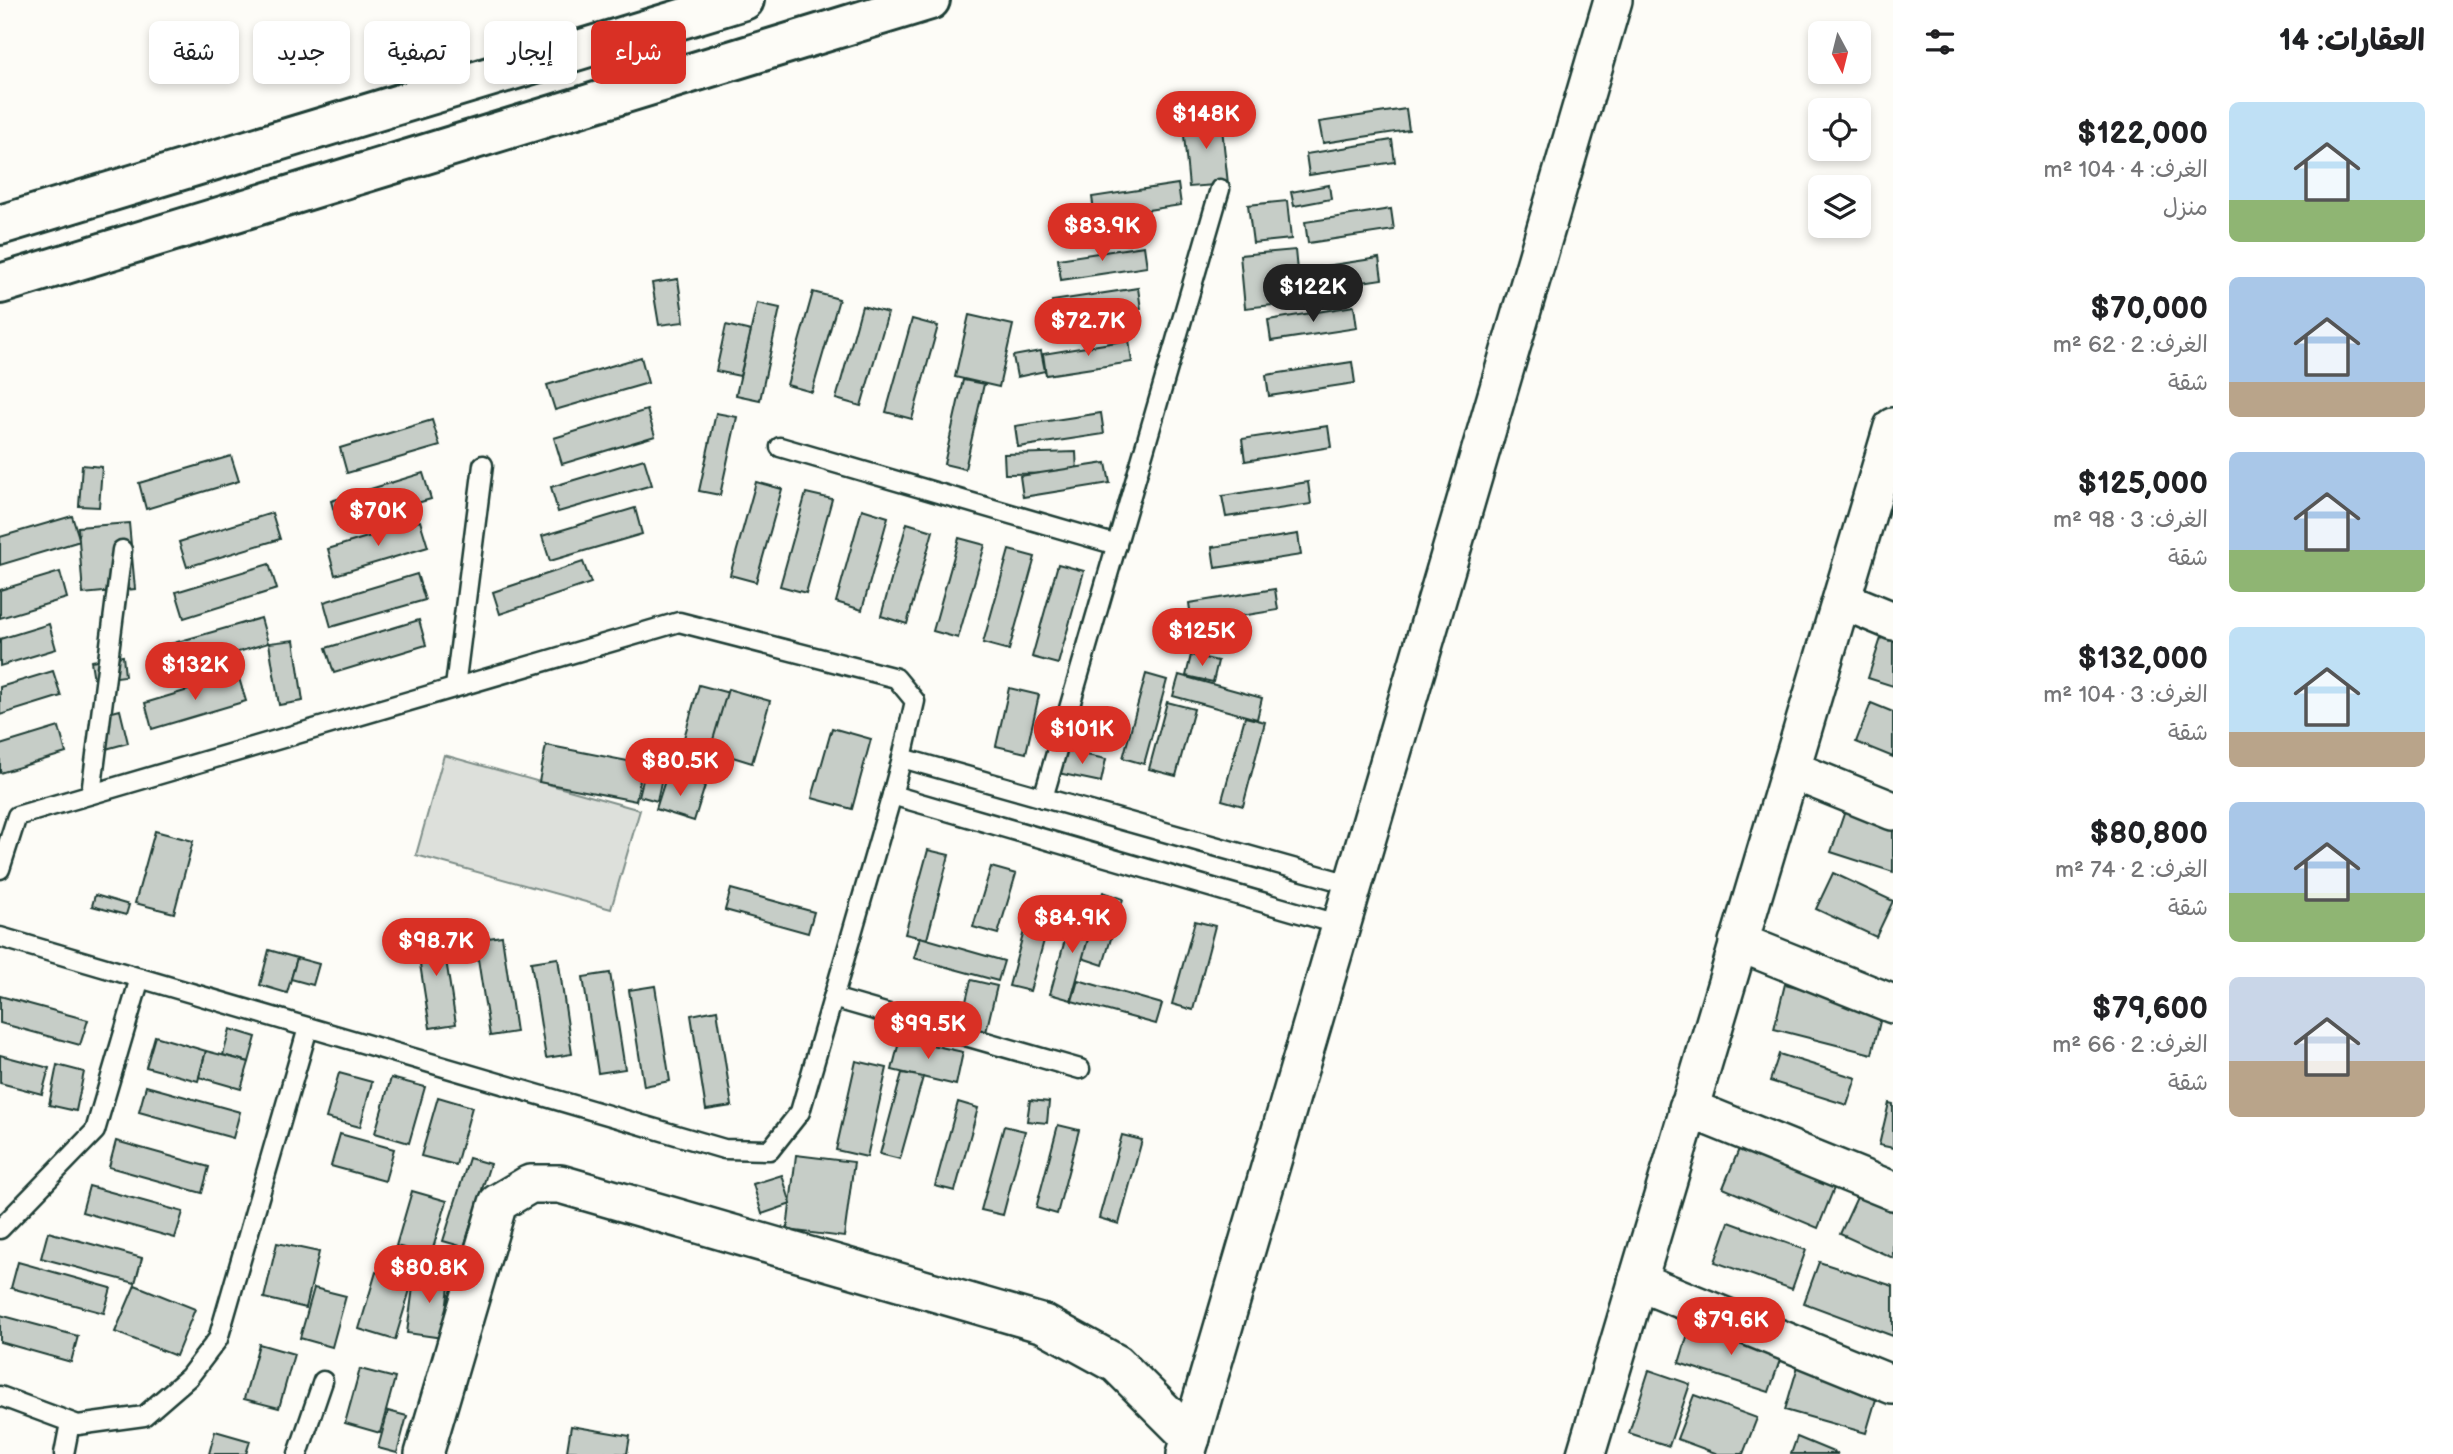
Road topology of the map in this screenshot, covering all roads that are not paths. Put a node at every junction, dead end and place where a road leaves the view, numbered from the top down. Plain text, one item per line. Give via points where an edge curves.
1 (744, 0) edge
2 (930, 0) edge
3 (1613, 0) edge
4 (1220, 189) dead end
5 (0, 225) edge
6 (0, 284) edge
7 (1893, 428) edge
8 (780, 447) dead end
9 (483, 466) dead end
10 (1117, 545) junction
11 (122, 550) dead end
12 (1842, 600) junction
13 (1893, 621) edge
14 (455, 687) junction
15 (902, 758) junction
16 (1792, 770) junction
17 (91, 794) junction
18 (892, 795) junction
19 (1043, 798) junction
20 (1893, 811) edge
21 (0, 869) edge
22 (1353, 885) junction
23 (1341, 925) junction
24 (0, 937) edge
25 (1738, 942) junction
26 (140, 978) junction
27 (833, 998) junction
28 (1893, 1004) edge
29 (308, 1028) junction
30 (1080, 1069) dead end
31 (1688, 1108) junction
32 (1893, 1191) edge
33 (0, 1229) edge
34 (1637, 1281) junction
35 (323, 1381) dead end
36 (1893, 1385) edge
37 (0, 1396) edge
38 (70, 1423) junction
39 (1189, 1446) edge
40 (1592, 1452) edge
41 (64, 1454) edge
42 (298, 1454) edge
43 (424, 1454) edge

1 - 5 main road
2 - 6 main road
3 - 22 street
4 - 10 lane
7 - 12 street
8 - 10 lane
9 - 14 lane
10 - 19 lane
11 - 17 lane
12 - 13 street
12 - 16 street
14 - 15 lane via 680,622 896,678 915,701
14 - 17 lane
15 - 18 lane
15 - 19 lane
16 - 20 street
16 - 25 street
17 - 21 lane via 17,816
18 - 23 lane
18 - 27 lane
19 - 22 lane
22 - 23 street
23 - 39 street
24 - 26 lane
25 - 28 street
25 - 31 street
26 - 29 lane
26 - 33 lane via 95,1131
27 - 29 lane via 800,1112 771,1150 724,1149
27 - 30 lane
29 - 38 lane via 218,1339 189,1377 144,1416
31 - 32 street
31 - 34 street
34 - 36 street
34 - 40 street
35 - 42 lane
37 - 38 lane
38 - 41 lane
39 - 43 street via 1117,1364 1044,1324 559,1184 530,1184 498,1203

